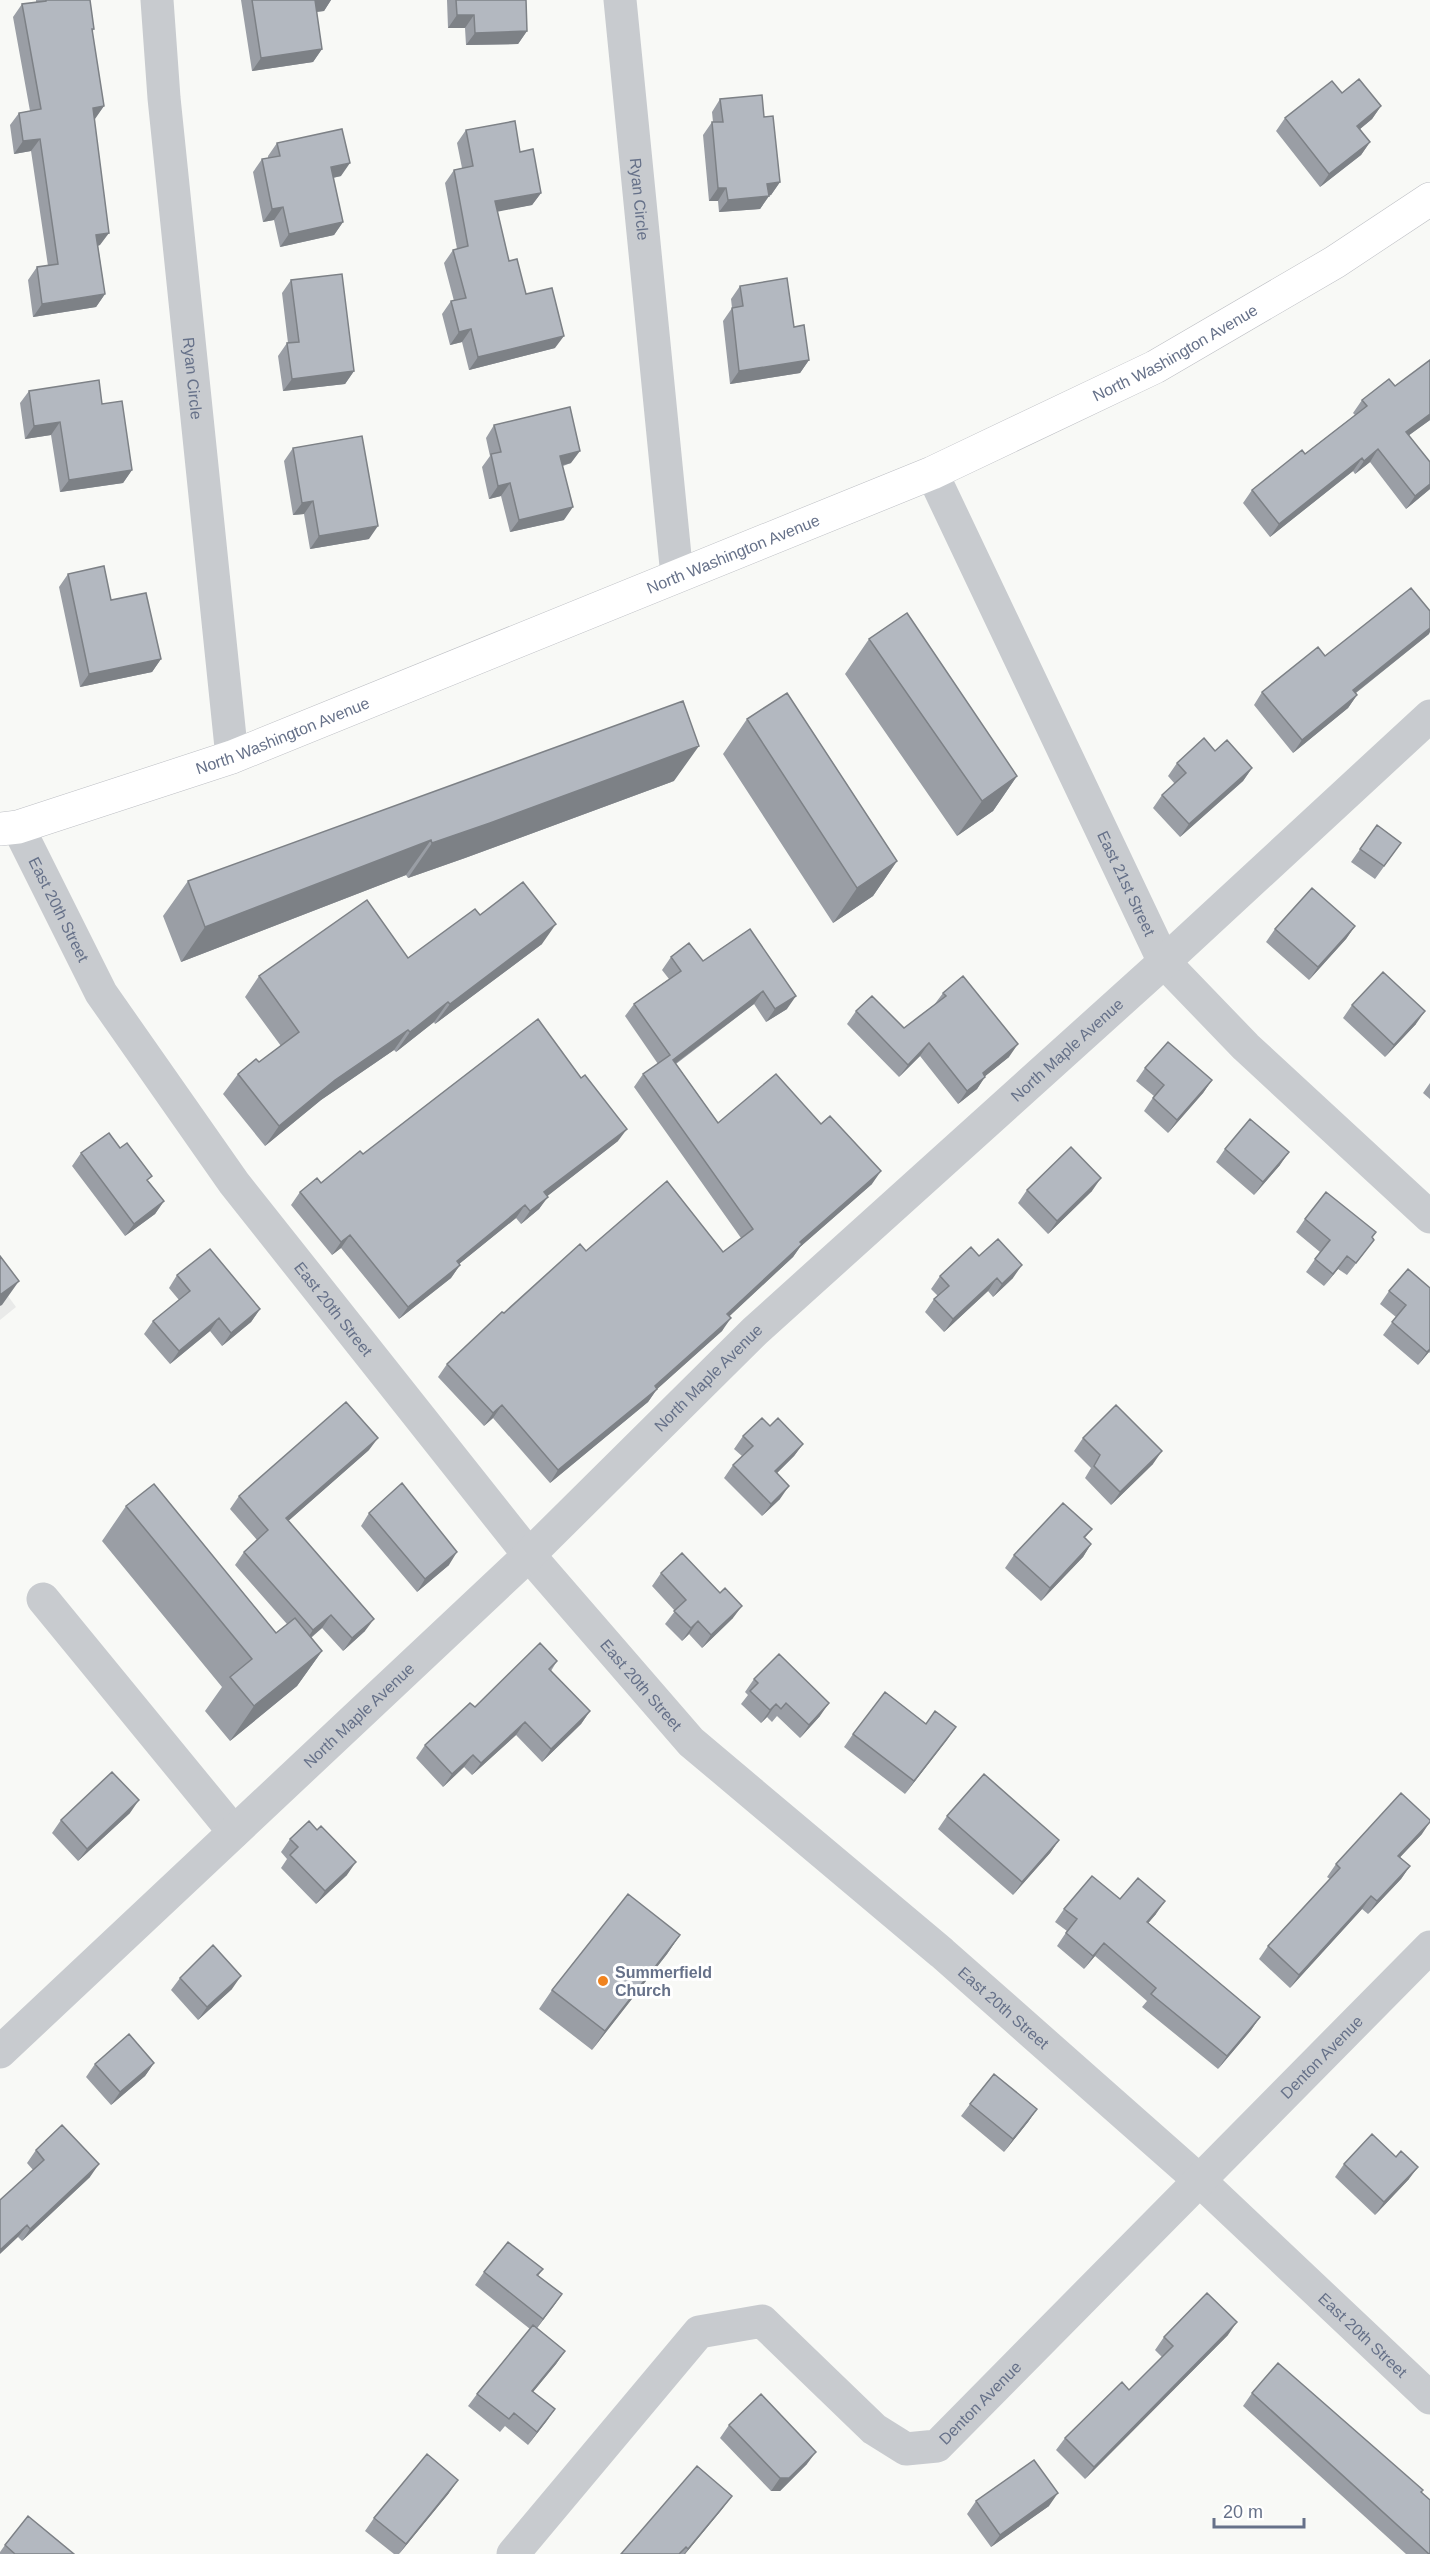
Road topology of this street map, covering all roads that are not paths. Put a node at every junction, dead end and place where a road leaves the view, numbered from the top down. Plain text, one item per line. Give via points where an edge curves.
1 (157, 0) edge
2 (620, 0) edge
3 (1430, 199) edge
4 (932, 473) junction
5 (676, 576) junction
6 (1430, 716) edge
7 (232, 757) junction
8 (9, 828) edge
9 (1164, 962) junction
10 (1430, 1217) edge
11 (530, 1555) junction
12 (43, 1599) dead end
13 (234, 1832) junction
14 (1430, 1947) edge
15 (0, 2052) edge
16 (1199, 2180) junction
17 (1430, 2398) edge
18 (513, 2554) edge

1 - 7 street, Ryan Circle
2 - 5 street, Ryan Circle
3 - 4 main road, North Washington Avenue via 1335,262 1155,367
4 - 5 main road, North Washington Avenue
4 - 9 street, East 21st Street
5 - 7 main road, North Washington Avenue
6 - 9 street, North Maple Avenue
7 - 8 main road, North Washington Avenue
8 - 11 street, East 20th Street via 101,993 234,1183
9 - 10 street, East 21st Street via 1246,1047
9 - 11 street, North Maple Avenue via 755,1331
11 - 13 street, North Maple Avenue
11 - 16 street, East 20th Street via 690,1742 942,1953
12 - 13 street
13 - 15 street, North Maple Avenue
14 - 16 street, Denton Avenue
16 - 17 street, East 20th Street
16 - 18 street, Denton Avenue via 937,2446 906,2449 874,2429 762,2320 699,2332

